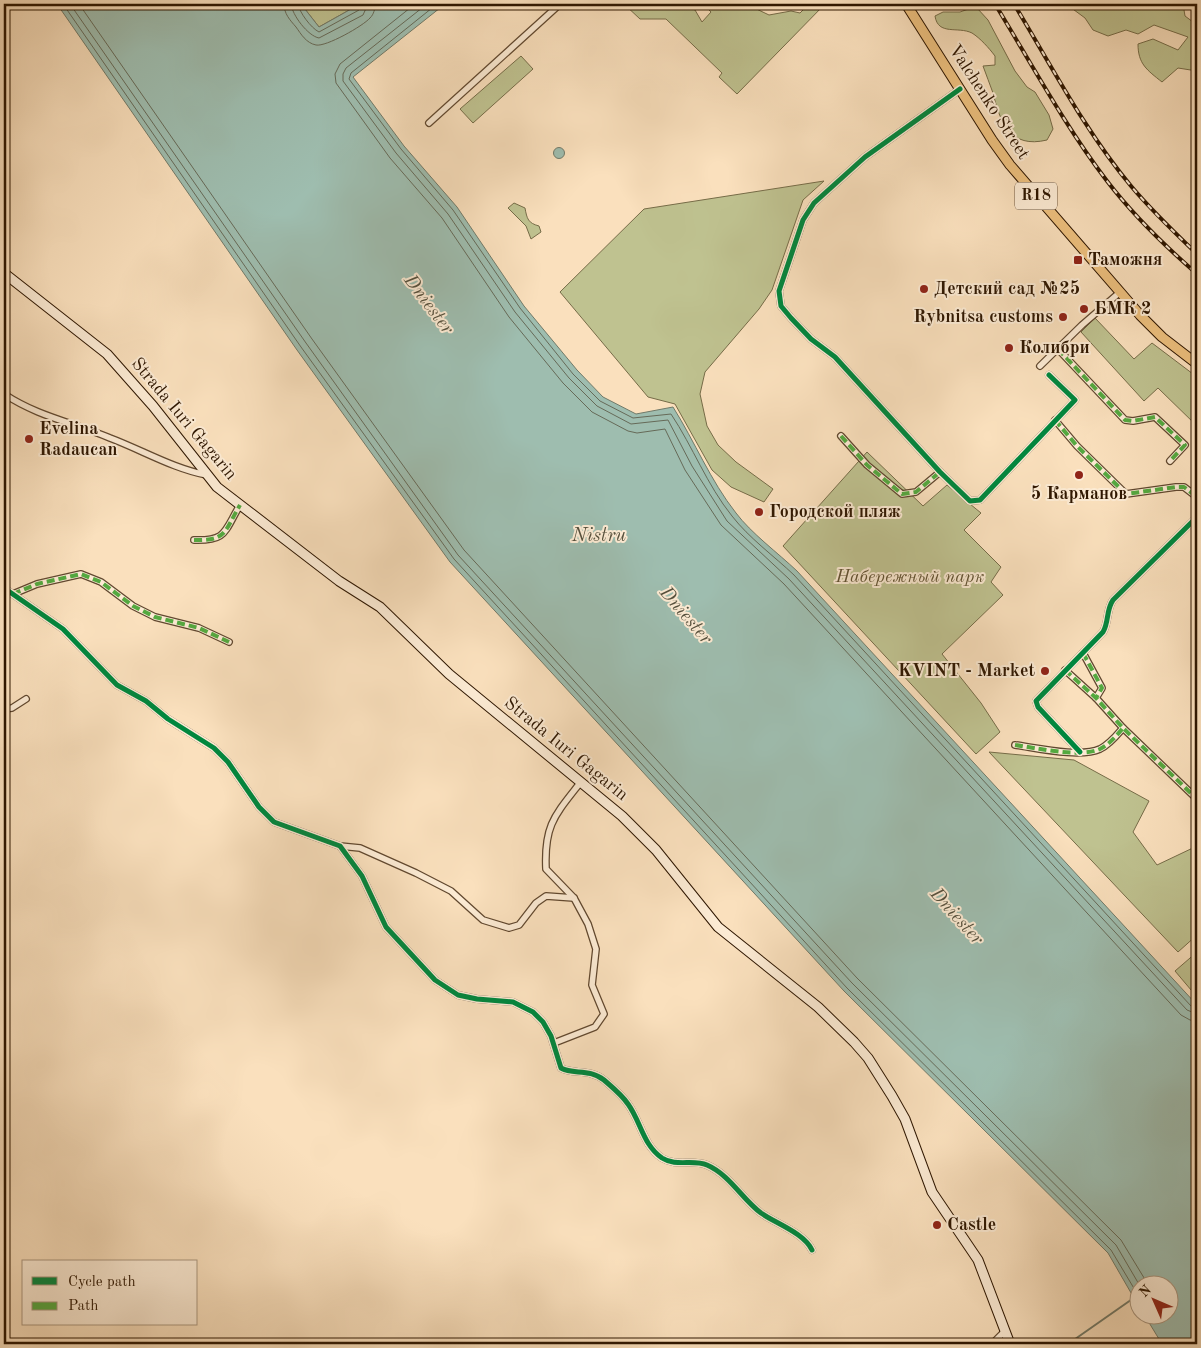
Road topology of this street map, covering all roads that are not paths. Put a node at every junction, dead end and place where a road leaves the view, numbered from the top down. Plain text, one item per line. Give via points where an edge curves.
1 (560, 4) edge
2 (906, 4) edge
3 (960, 89) junction
4 (429, 122) dead end
5 (4, 273) edge
6 (1119, 293) junction
7 (1058, 349) junction
8 (1197, 364) edge
9 (1040, 366) dead end
10 (1049, 375) dead end
11 (4, 394) edge
12 (1055, 420) junction
13 (841, 436) dead end
14 (1170, 461) dead end
15 (940, 472) junction
16 (207, 475) junction
17 (1197, 497) edge
18 (240, 505) junction
19 (1197, 517) edge
20 (194, 540) dead end
21 (4, 588) edge
22 (13, 594) junction
23 (229, 642) dead end
24 (1082, 653) junction
25 (1065, 670) junction
26 (1096, 698) junction
27 (26, 699) dead end
28 (4, 709) edge
29 (1124, 728) junction
30 (1015, 745) dead end
31 (1080, 752) junction
32 (580, 783) junction
33 (1197, 799) edge
34 (340, 846) junction
35 (574, 898) junction
36 (554, 1043) junction
37 (812, 1250) dead end
38 (1004, 1332) junction
39 (992, 1344) edge
40 (1010, 1344) edge

1 - 4 street
2 - 3 main road, Valchenko Street / R18
3 - 6 main road, Valchenko Street / R18 via 1010,166
3 - 15 street via 865,157 814,203 803,220 779,291 781,306 791,318 835,357
5 - 16 main road, Strada Iuri Gagarin via 107,354
6 - 7 street
6 - 8 main road, Valchenko Street / R18 via 1162,337
7 - 9 street
7 - 14 street via 1125,420 1155,417 1185,445
10 - 12 street via 1075,400
11 - 16 street via 36,413 91,430 186,470
12 - 15 street via 980,500 970,501
12 - 17 street via 1126,494 1184,487
13 - 15 street via 867,465 902,494 916,492
16 - 18 main road, Strada Iuri Gagarin
18 - 20 street via 221,536
18 - 32 main road, Strada Iuri Gagarin via 339,581 380,607 448,674
19 - 24 street via 1113,600 1106,627
21 - 22 street
22 - 23 street via 37,584 81,574 101,582 133,606 155,617 199,628
22 - 34 street via 63,629 117,685 202,738 228,762 267,817
24 - 25 street
24 - 26 street via 1102,688
25 - 26 street
25 - 31 street via 1036,704
26 - 29 street
27 - 28 street
29 - 31 street via 1100,749
29 - 33 street
30 - 31 street
32 - 35 street via 554,817 546,840 547,872
32 - 38 main road, Strada Iuri Gagarin via 649,841 718,927 818,1007 868,1058 905,1119 932,1192 980,1266
34 - 35 street via 360,848 416,872 451,891 483,920 508,928 519,925 536,903 546,896
34 - 36 street via 362,876 386,927 434,980 458,995 513,1002 526,1007 543,1022
35 - 36 street via 588,924 596,949 592,985 604,1014 595,1027
36 - 37 street via 561,1068 598,1076 619,1094 629,1105 648,1144 663,1159 707,1165 728,1180 755,1208 804,1238
38 - 39 street
38 - 40 main road, Strada Iuri Gagarin

